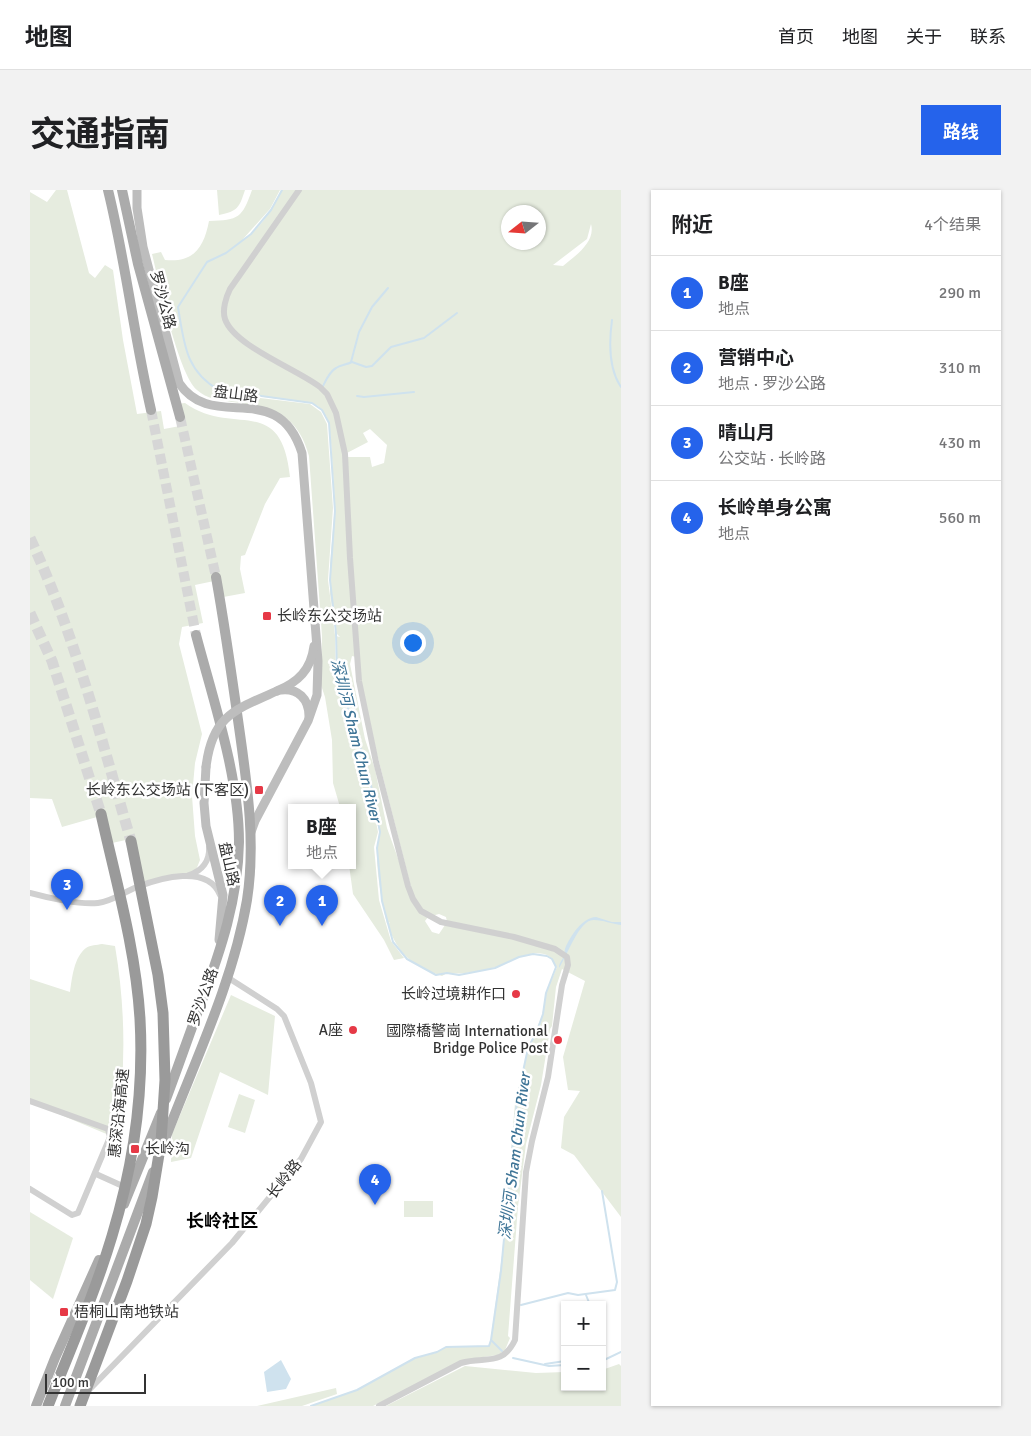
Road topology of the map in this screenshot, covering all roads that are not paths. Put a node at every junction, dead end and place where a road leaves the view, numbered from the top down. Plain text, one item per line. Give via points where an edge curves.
1 (108, 190) edge
2 (122, 190) edge
3 (137, 190) edge
4 (299, 190) edge
5 (151, 410) tunnel mouth
6 (180, 417) tunnel mouth
7 (216, 577) tunnel mouth
8 (316, 625) junction
9 (196, 635) tunnel mouth
10 (277, 691) junction
11 (308, 721) junction
12 (101, 814) tunnel mouth
13 (208, 832) junction
14 (251, 836) junction
15 (131, 841) tunnel mouth
16 (186, 876) junction
17 (30, 893) edge
18 (223, 908) junction
19 (214, 967) junction
20 (227, 977) junction
21 (30, 1101) edge
22 (96, 1174) junction
23 (30, 1189) edge
24 (130, 1190) junction
25 (36, 1406) edge
26 (48, 1406) edge
27 (65, 1406) edge
28 (73, 1406) edge
29 (80, 1406) edge
30 (379, 1406) edge

1 - 5 main road, 罗沙公路
2 - 6 main road, 罗沙公路 via 138,264
3 - 8 main road, 盘山路 via 144,247 179,383 185,392 202,404 270,413 282,420 298,440 305,468
4 - 30 street via 230,289 225,319 232,332 247,344 320,387 336,413 346,457 359,681 408,886 421,911 441,922 514,937 565,955 568,965 548,1077 526,1172 515,1340 504,1356 461,1363
7 - 14 main road, 罗沙公路 via 247,784
8 - 10 main road, 盘山路 via 314,650 308,667 299,679
8 - 11 main road, 盘山路 via 318,686
9 - 19 main road, 罗沙公路 via 230,768 237,816 235,890 228,927
10 - 11 main road via 291,690 304,698
10 - 13 main road, 盘山路, bridge via 242,707 223,721 213,737 206,767 204,809
11 - 14 main road, 盘山路 via 255,821
12 - 26 highway, 惠深沿海高速, bridge via 135,975 141,1050 137,1104 126,1178 112,1236
13 - 16 street via 210,850 207,860 199,871
13 - 18 main road, 盘山路 via 222,889
14 - 20 main road, 罗沙公路 via 247,900
15 - 29 highway, bridge via 163,1013 165,1080 161,1142 146,1224
16 - 17 street via 142,885 98,903
16 - 18 street via 212,883
18 - 19 main road, 盘山路
19 - 24 main road, 罗沙公路
20 - 27 main road, 罗沙公路
20 - 28 street, 长岭路 via 284,1016 311,1083 321,1122 301,1159 232,1243
21 - 22 street via 108,1129 110,1137
22 - 23 street via 78,1213 72,1215
22 - 24 street
24 - 25 main road, 罗沙公路 via 54,1358

